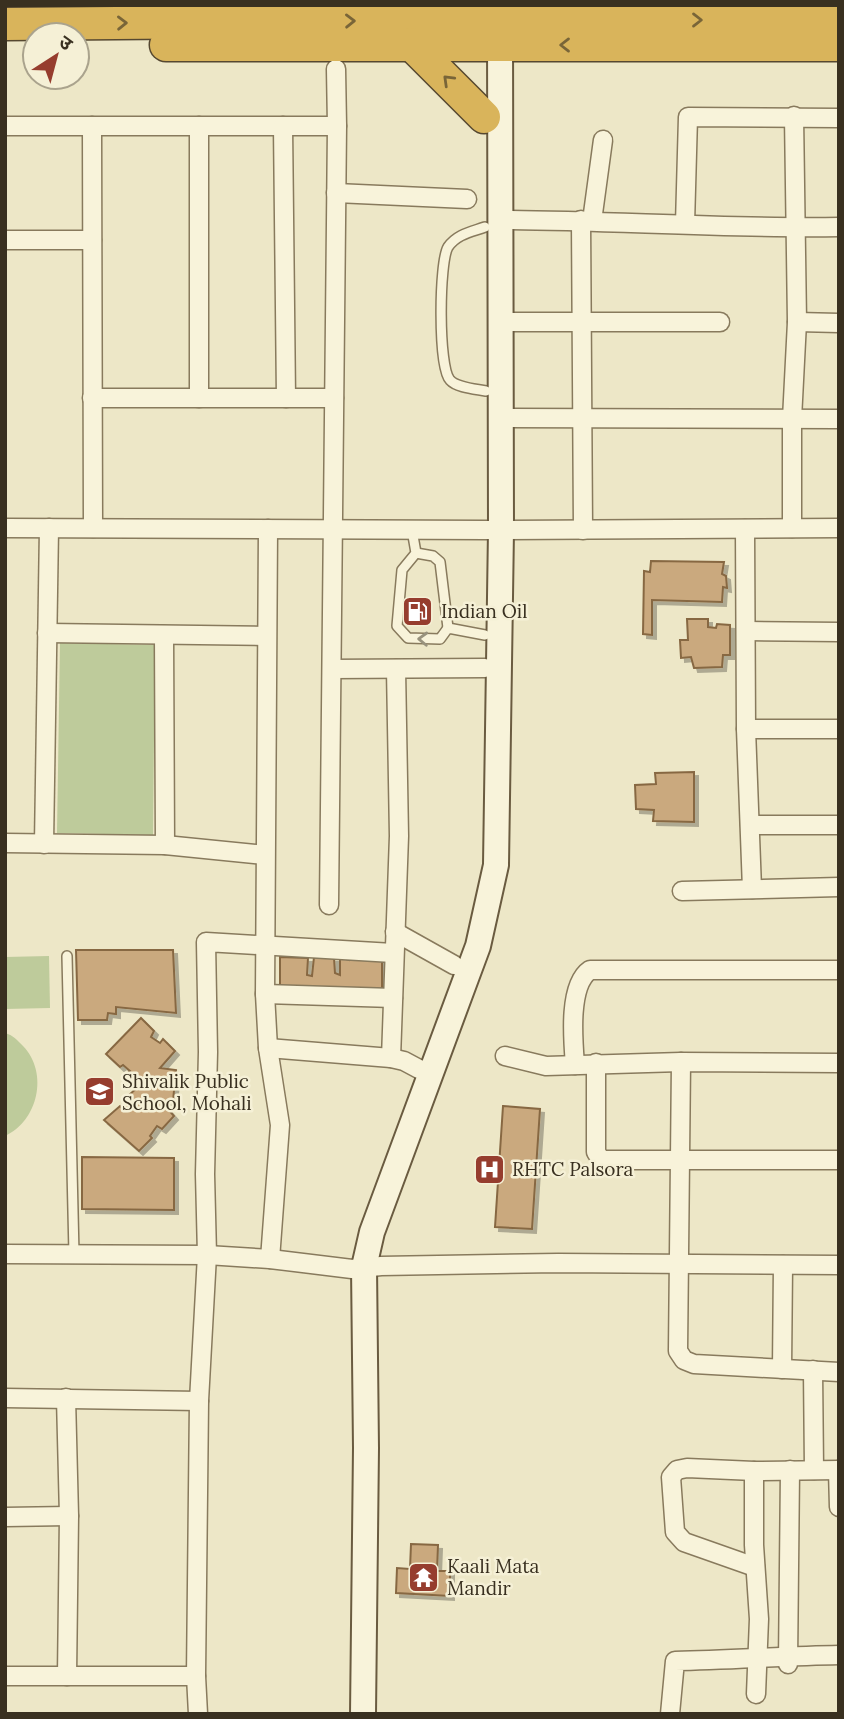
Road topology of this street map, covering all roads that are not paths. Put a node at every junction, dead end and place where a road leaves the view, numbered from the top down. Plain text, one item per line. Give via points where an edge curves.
1 (839, 20) edge
2 (5, 24) edge
3 (230, 24) edge
4 (492, 32) junction
5 (91, 43) edge
6 (411, 44) junction
7 (839, 45) edge
8 (336, 69) dead end
9 (794, 116) junction
10 (485, 117) junction
11 (839, 118) edge
12 (5, 126) edge
13 (92, 126) junction
14 (199, 126) junction
15 (283, 126) junction
16 (337, 126) junction
17 (603, 140) dead end
18 (336, 193) junction
19 (467, 199) dead end
20 (511, 220) dead end
21 (587, 221) junction
22 (685, 224) junction
23 (485, 227) junction
24 (839, 227) edge
25 (795, 228) junction
26 (5, 240) edge
27 (92, 240) junction
28 (501, 322) junction
29 (720, 322) dead end
30 (797, 322) junction
31 (582, 323) junction
32 (839, 323) edge
33 (486, 391) junction
34 (92, 398) junction
35 (199, 398) junction
36 (286, 398) junction
37 (334, 398) junction
38 (501, 418) junction
39 (582, 418) junction
40 (792, 419) junction
41 (839, 419) edge
42 (5, 528) edge
43 (49, 528) junction
44 (93, 528) junction
45 (792, 528) junction
46 (839, 528) edge
47 (268, 529) junction
48 (333, 529) junction
49 (745, 529) junction
50 (412, 530) junction
51 (494, 530) junction
52 (583, 530) junction
53 (416, 553) junction
54 (448, 628) junction
55 (747, 631) junction
56 (839, 632) edge
57 (47, 633) junction
58 (164, 635) junction
59 (485, 635) junction
60 (266, 636) junction
61 (485, 668) junction
62 (332, 669) junction
63 (396, 669) junction
64 (746, 729) junction
65 (839, 729) edge
66 (750, 825) junction
67 (839, 825) edge
68 (5, 843) edge
69 (44, 844) junction
70 (165, 845) junction
71 (265, 855) junction
72 (839, 887) edge
73 (752, 889) junction
74 (682, 891) dead end
75 (329, 905) dead end
76 (395, 932) junction
77 (266, 947) junction
78 (393, 953) junction
79 (67, 956) dead end
80 (454, 965) junction
81 (839, 970) edge
82 (265, 994) junction
83 (393, 998) junction
84 (268, 1048) junction
85 (505, 1056) dead end
86 (391, 1058) junction
87 (681, 1062) junction
88 (596, 1063) junction
89 (839, 1063) edge
90 (575, 1065) junction
91 (426, 1071) junction
92 (679, 1160) junction
93 (839, 1160) edge
94 (5, 1254) edge
95 (74, 1254) junction
96 (207, 1255) junction
97 (270, 1259) junction
98 (678, 1265) junction
99 (783, 1265) junction
100 (839, 1265) edge
101 (358, 1268) junction
102 (782, 1369) junction
103 (813, 1370) junction
104 (839, 1372) edge
105 (5, 1398) edge
106 (66, 1398) junction
107 (199, 1401) junction
108 (814, 1470) junction
109 (838, 1470) edge
110 (754, 1471) junction
111 (790, 1471) junction
112 (839, 1507) edge
113 (69, 1516) junction
114 (5, 1517) edge
115 (755, 1567) junction
116 (839, 1655) edge
117 (757, 1660) junction
118 (788, 1660) junction
119 (5, 1676) edge
120 (68, 1676) junction
121 (196, 1676) junction
122 (756, 1694) dead end
123 (198, 1714) edge
124 (348, 1714) edge
125 (363, 1714) edge
126 (670, 1714) edge

4 -> 1 highway via 628,16
2 -> 3 highway
3 -> 4 highway
3 - 5 highway
3 - 6 highway
4 - 6 highway
7 -> 4 highway
4 - 10 street
4 - 28 street
10 -> 6 highway
8 - 16 street
9 - 11 street
9 - 22 street via 688,117
9 - 25 street
10 - 23 street
12 - 13 street
13 - 14 street
13 - 27 street
14 - 15 street
14 - 35 street
15 - 16 street
15 - 36 street
16 - 18 street
17 - 21 street
18 - 19 street
18 - 37 street
20 - 21 street
21 - 22 street
21 - 31 street
22 - 25 street
23 - 33 street
23 - 33 lane via 457,238 445,253 440,338 450,380
24 - 25 street
25 - 30 street
26 - 27 street
27 - 34 street
28 - 31 street
28 - 38 street
29 - 31 street
30 - 32 street
30 - 40 street
31 - 39 street
33 - 51 street
34 - 35 street
34 - 44 street
35 - 36 street
36 - 37 street
37 - 48 street
38 - 39 street
38 - 51 street
39 - 40 street
39 - 52 street
40 - 41 street
40 - 45 street
42 - 43 street
43 - 44 street
43 - 57 street
44 - 47 street
45 - 46 street
45 - 49 street
47 - 48 street
47 - 60 street
48 - 50 street
48 - 62 street
49 - 52 street
49 - 55 street
50 - 51 street
50 - 53 lane
51 - 52 street
51 - 59 street
51 - 91 street via 496,865 478,946
53 - 54 lane via 440,562
54 -> 53 lane via 440,639 408,638 397,626 402,570
54 - 59 lane
55 - 56 street
55 - 64 street
57 - 58 street
57 - 69 street
58 - 60 street
58 - 70 street
59 - 61 street
60 - 71 street
61 - 63 street
61 - 80 street via 482,848 475,900
62 - 63 street
62 - 75 street
63 - 76 street via 399,836
64 - 65 street
64 - 66 street
66 - 67 street
66 - 73 street
68 - 69 street
69 - 70 street
70 - 71 street
71 - 77 street
72 - 73 street
73 - 74 street
76 - 78 street
76 - 80 street
77 - 78 street
77 - 82 street
77 - 96 street via 206,942
78 - 83 street
79 - 95 lane
80 - 91 street
81 - 90 street via 590,970 576,994
82 - 83 street
82 - 84 street
83 - 86 street
84 - 86 street
84 - 97 street via 279,1125
85 - 90 street via 546,1066
86 - 91 street
87 - 88 street
87 - 89 street
87 - 92 street
88 - 90 street
88 - 92 street via 598,1157 607,1161
91 - 101 street
92 - 93 street
92 - 98 street
94 - 95 street
95 - 96 street
96 - 97 street
96 - 107 street
97 - 101 street
98 - 99 street
98 - 101 street
98 - 102 street via 676,1343 684,1360
99 - 100 street
99 - 102 street
101 - 124 street
101 - 125 street via 366,1448
102 - 103 street
103 - 104 street
103 - 108 street
105 - 106 street
106 - 107 street
106 - 113 street
107 - 121 street
108 - 109 street
108 - 111 street
109 - 112 street
110 - 111 street
110 - 115 street
110 - 115 street via 687,1468 671,1476 675,1532 684,1542
111 - 118 street
113 - 114 street
113 - 120 street
115 - 117 street
116 - 118 street
117 - 118 street
117 - 122 street
117 - 126 street via 675,1661
119 - 120 street
120 - 121 street
121 - 123 street

